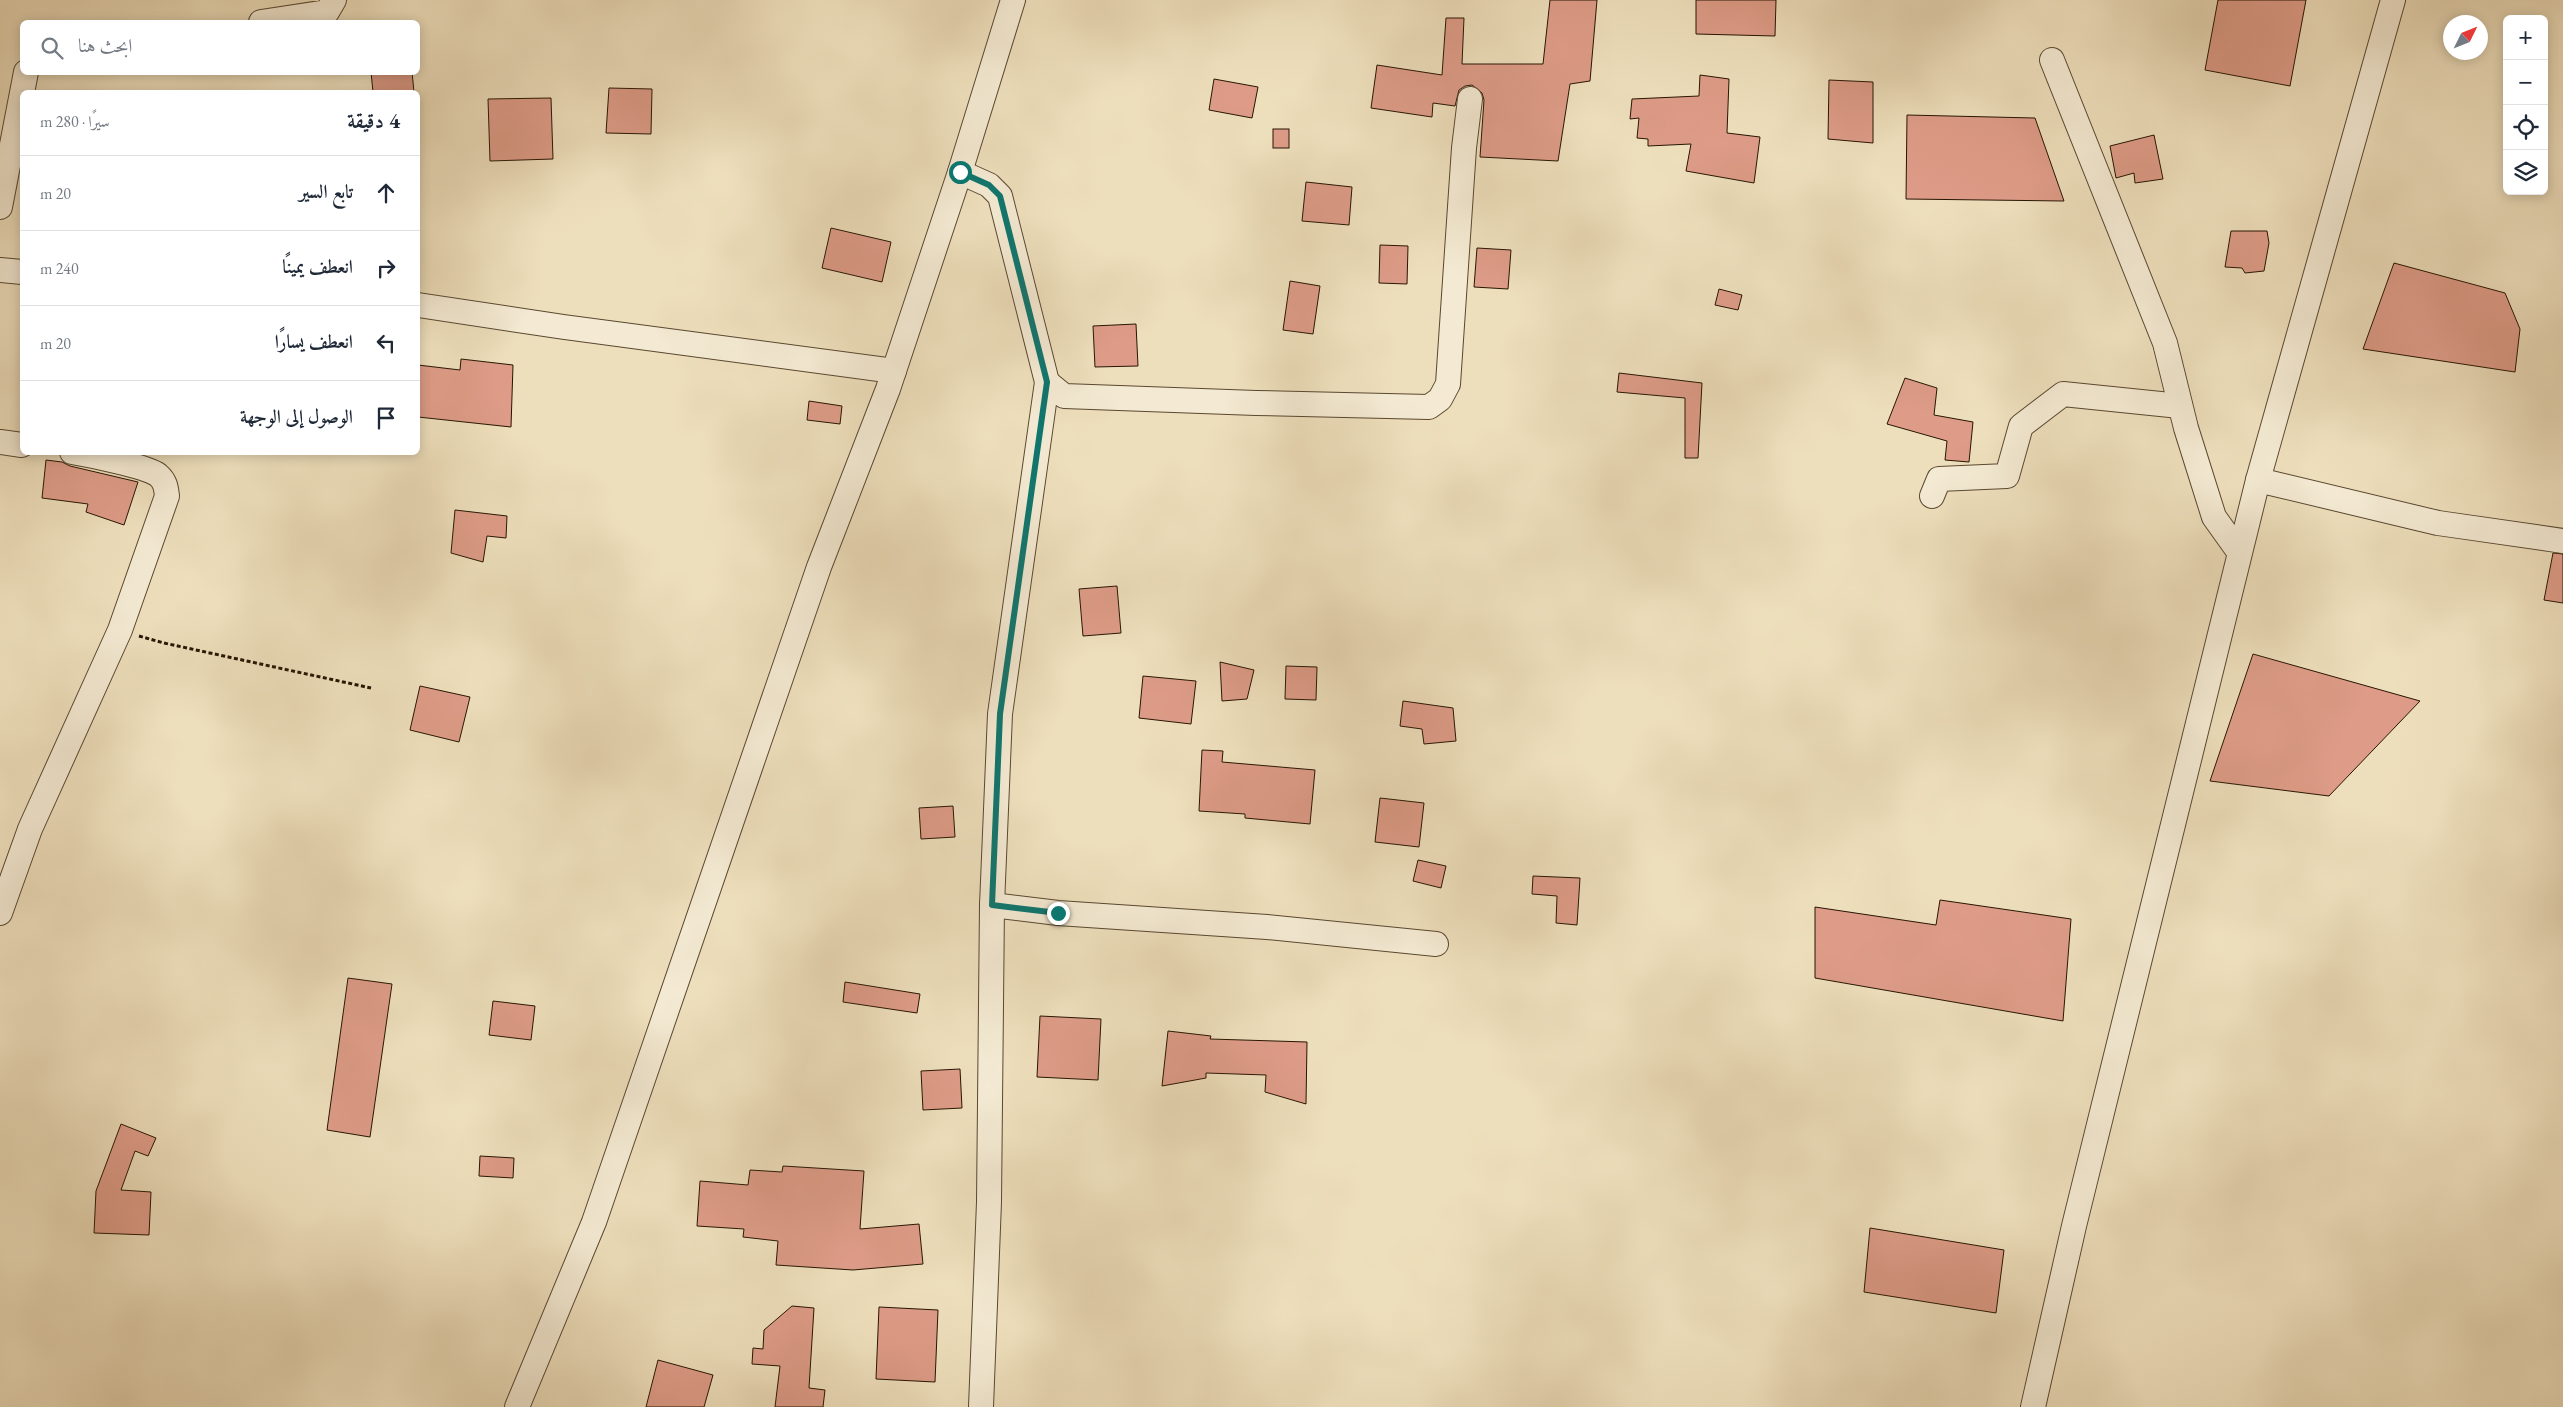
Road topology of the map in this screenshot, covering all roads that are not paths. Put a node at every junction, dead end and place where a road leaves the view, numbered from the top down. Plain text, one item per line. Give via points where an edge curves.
1 (334, 0) edge
2 (1012, 0) edge
3 (2393, 0) edge
4 (274, 20) edge
5 (2052, 60) dead end
6 (25, 75) edge
7 (22, 90) edge
8 (20, 99) edge
9 (1470, 99) dead end
10 (960, 172) junction
11 (3, 174) edge
12 (0, 206) edge
13 (0, 270) edge
14 (20, 272) edge
15 (420, 305) edge
16 (894, 371) junction
17 (1047, 382) junction
18 (2180, 406) junction
19 (0, 442) edge
20 (20, 446) edge
21 (93, 455) edge
22 (2258, 480) junction
23 (1932, 496) dead end
24 (2563, 541) edge
25 (2240, 552) junction
26 (992, 905) junction
27 (0, 913) edge
28 (1436, 944) dead end
29 (517, 1407) edge
30 (981, 1407) edge
31 (2033, 1407) edge

1 - 4 street via 326,12
2 - 10 street
3 - 22 street
5 - 18 street via 2165,343
6 - 7 street
8 - 11 street
9 - 17 street via 1448,384 1440,399 1429,407 1064,396
10 - 16 street
10 - 17 street via 989,185 1000,196
11 - 12 street
13 - 14 street
15 - 16 street
16 - 29 street via 819,567 594,1222
17 - 26 street via 1000,714
18 - 23 street via 2063,394 2021,426 2007,476 1940,479
18 - 25 street via 2214,517
19 - 20 street
21 - 27 street via 157,474 165,482 167,496 120,630 30,829
22 - 24 street via 2438,523
22 - 25 street
25 - 31 street via 2074,1226
26 - 28 street
26 - 30 street via 989,1202

